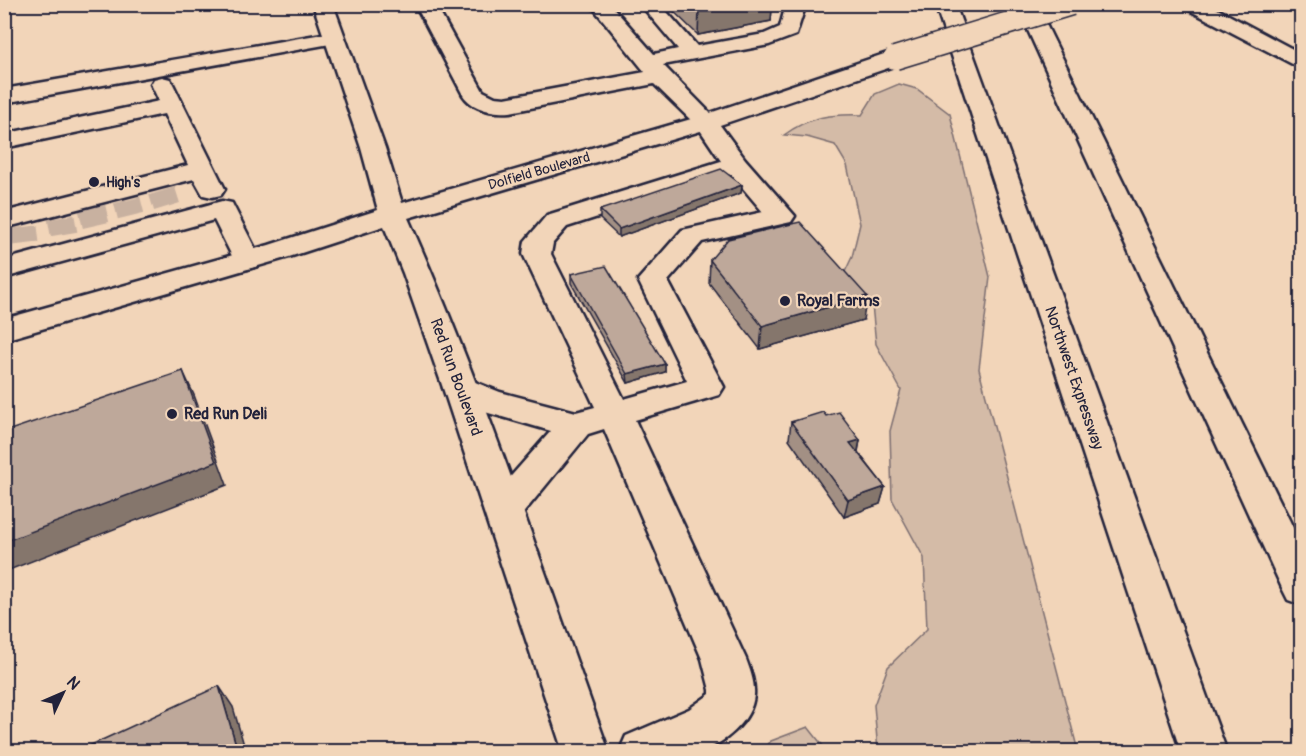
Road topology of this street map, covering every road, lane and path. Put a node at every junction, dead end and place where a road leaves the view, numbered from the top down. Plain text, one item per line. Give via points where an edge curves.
1 (323, 4) edge
2 (425, 4) edge
3 (599, 4) edge
4 (649, 4) edge
5 (796, 4) edge
6 (945, 4) edge
7 (1026, 4) edge
8 (1071, 4) edge
9 (1192, 4) edge
10 (334, 38) junction
11 (693, 54) junction
12 (1302, 63) edge
13 (155, 69) junction
14 (654, 69) junction
15 (4, 96) edge
16 (171, 105) junction
17 (4, 112) edge
18 (136, 112) junction
19 (706, 122) junction
20 (4, 141) edge
21 (736, 164) junction
22 (202, 170) junction
23 (165, 200) junction
24 (129, 209) junction
25 (222, 209) junction
26 (392, 214) junction
27 (95, 218) junction
28 (63, 227) junction
29 (18, 240) edge
30 (247, 260) junction
31 (4, 330) edge
32 (460, 388) junction
33 (615, 414) junction
34 (576, 425) junction
35 (503, 511) junction
36 (1302, 588) edge
37 (586, 752) edge
38 (642, 752) edge
39 (1204, 752) edge

1 - 10 main road, Red Run Boulevard
2 - 14 main road via 474,95 481,101 510,105
3 - 14 main road
4 - 11 main road
5 - 11 main road via 789,31 769,39
6 - 39 main road, Northwest Expressway
7 - 36 main road
8 - 19 main road, Dolfield Boulevard, bridge
9 - 12 main road
10 - 13 main road
10 - 26 main road, Red Run Boulevard
11 - 14 main road
13 - 15 main road
13 - 16 main road
14 - 19 main road
16 - 18 main road
16 - 22 main road
17 - 18 main road via 104,94 124,100
18 - 20 main road
19 - 21 main road
19 - 26 main road, Dolfield Boulevard
21 - 33 main road via 557,221 539,241 537,254
21 - 33 main road via 781,216 692,236 653,280 707,387
22 - 23 main road
22 - 25 main road
23 - 24 main road
23 - 24 main road
23 - 25 main road
24 - 27 main road
24 - 27 main road
25 - 30 main road
26 - 30 main road, Dolfield Boulevard
26 - 32 main road, Red Run Boulevard
27 - 28 main road
27 - 28 main road
28 - 29 main road
28 - 29 main road
30 - 31 main road, Dolfield Boulevard
32 - 34 main road via 490,401
32 - 35 main road, Red Run Boulevard
33 - 34 main road
33 - 38 main road via 730,679 731,701 717,718
34 - 35 main road
35 - 37 main road, Red Run Boulevard

